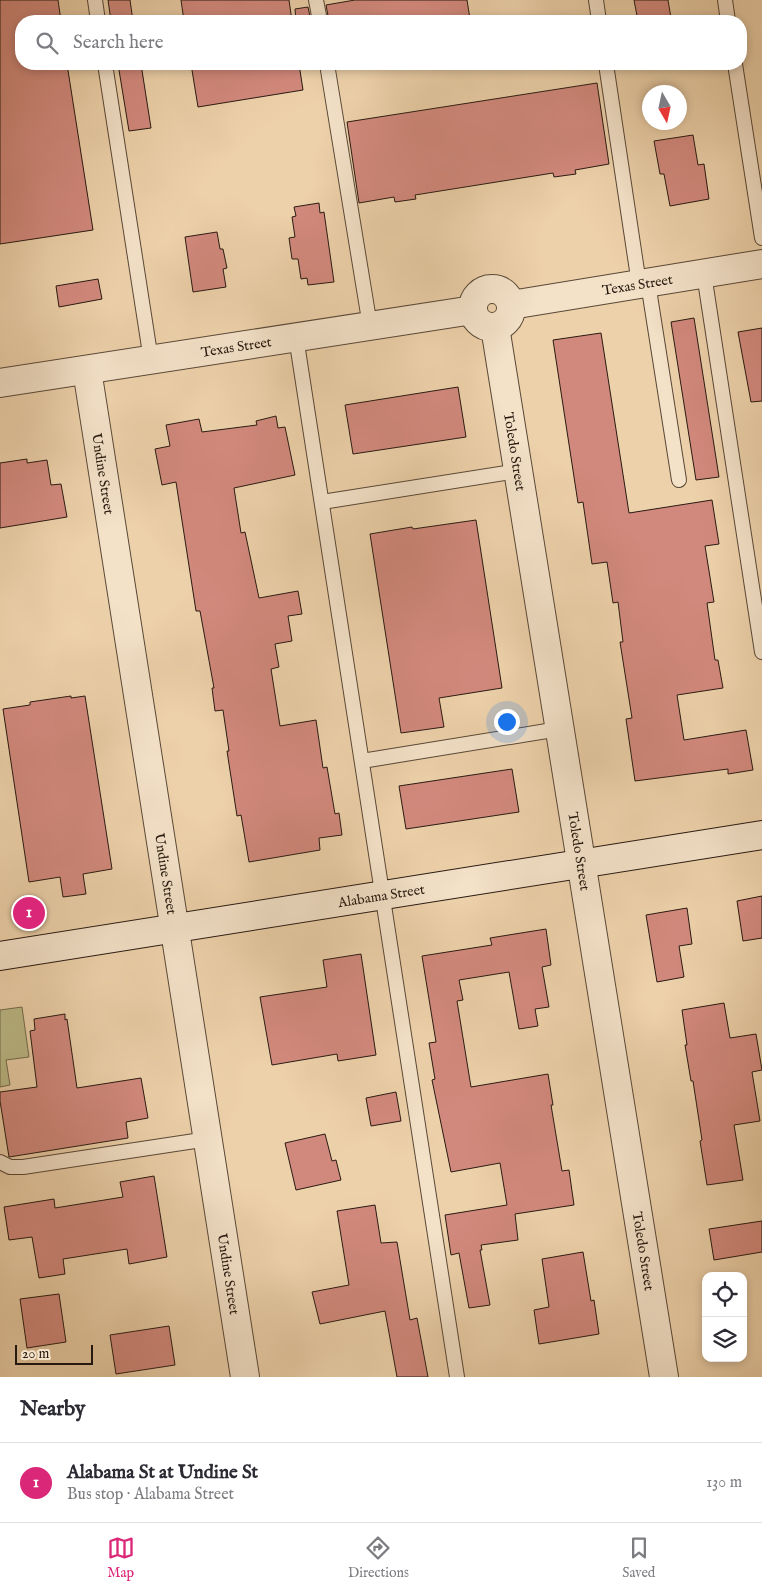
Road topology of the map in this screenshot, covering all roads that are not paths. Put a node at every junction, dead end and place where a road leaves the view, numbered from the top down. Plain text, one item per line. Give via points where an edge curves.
1 (95, 0) edge
2 (316, 0) edge
3 (596, 0) edge
4 (724, 0) edge
5 (97, 15) edge
6 (319, 15) edge
7 (599, 15) edge
8 (727, 15) edge
9 (106, 70) edge
10 (328, 70) edge
11 (607, 70) edge
12 (736, 70) edge
13 (762, 238) edge
14 (762, 264) edge
15 (704, 274) junction
16 (643, 283) junction
17 (511, 305) junction
18 (473, 310) junction
19 (370, 326) junction
20 (495, 327) junction
21 (296, 337) junction
22 (151, 360) junction
23 (87, 370) junction
24 (0, 384) edge
25 (518, 471) junction
26 (679, 480) dead end
27 (322, 502) junction
28 (762, 652) edge
29 (560, 729) junction
30 (362, 761) junction
31 (762, 835) edge
32 (581, 863) junction
33 (382, 895) junction
34 (175, 928) junction
35 (0, 956) edge
36 (208, 1139) junction
37 (0, 1162) edge
38 (245, 1377) edge
39 (457, 1377) edge
40 (664, 1377) edge

1 - 5 lane
2 - 6 lane
3 - 7 lane
4 - 8 lane
9 - 22 lane
10 - 19 lane
11 - 16 lane
12 - 13 lane
14 - 15 street, Texas Street
15 - 16 street, Texas Street
15 - 28 lane
16 - 17 street, Texas Street
16 - 26 lane
17 - 18 street via 505,293 492,288 480,292
17 - 20 street via 506,322
18 - 19 street, Texas Street
18 - 20 street via 478,321
19 - 21 street, Texas Street
20 - 25 street, Toledo Street
21 - 22 street, Texas Street
21 - 27 lane
22 - 23 street, Texas Street
23 - 24 street, Texas Street
23 - 34 street, Undine Street
25 - 27 lane
25 - 29 street, Toledo Street
27 - 30 lane
29 - 30 lane
29 - 32 street, Toledo Street
30 - 33 lane
31 - 32 street, Alabama Street
32 - 33 street, Alabama Street
32 - 40 street, Toledo Street
33 - 34 street, Alabama Street
33 - 39 lane
34 - 35 street, Alabama Street
34 - 36 street, Undine Street
36 - 37 lane via 23,1167
36 - 38 street, Undine Street

